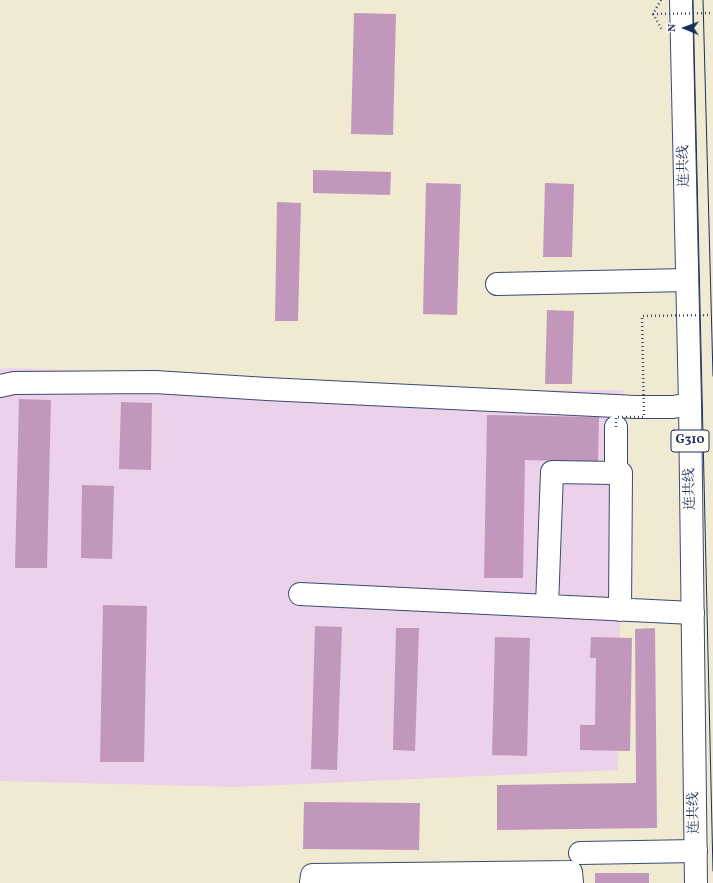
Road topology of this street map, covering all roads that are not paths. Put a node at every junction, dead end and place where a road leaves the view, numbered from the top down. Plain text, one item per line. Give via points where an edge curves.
1 (681, 0) edge
2 (687, 280) junction
3 (497, 284) dead end
4 (0, 386) edge
5 (690, 404) junction
6 (616, 427) road end
7 (616, 473) junction
8 (300, 594) dead end
9 (547, 606) junction
10 (620, 610) junction
11 (693, 613) junction
12 (696, 851) junction
13 (580, 853) dead end
14 (444, 878) edge
15 (311, 883) edge
16 (572, 883) edge
17 (696, 883) edge

1 - 2 main road, 连共线 / G310
2 - 3 main road
2 - 5 main road, 连共线 / G310
4 - 5 main road via 14,383 155,382 636,407 673,407
5 - 11 main road, 连共线 / G310
6 - 7 main road
7 - 9 main road via 552,472
7 - 10 main road via 621,473
8 - 9 main road
9 - 10 main road
10 - 11 main road
11 - 12 main road, 连共线 / G310
12 - 13 main road
12 - 17 main road, 连共线 / G310
14 - 15 main road via 312,875
14 - 16 main road via 571,872

